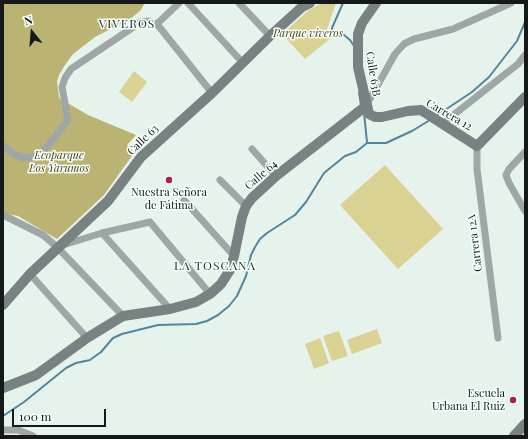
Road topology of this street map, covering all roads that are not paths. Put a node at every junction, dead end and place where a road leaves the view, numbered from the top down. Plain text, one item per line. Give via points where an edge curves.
1 (179, 3) edge
2 (188, 3) edge
3 (239, 3) edge
4 (376, 3) edge
5 (511, 3) edge
6 (303, 4) edge
7 (157, 24) junction
8 (270, 36) junction
9 (525, 55) edge
10 (243, 63) junction
11 (212, 93) junction
12 (525, 97) edge
13 (366, 106) junction
14 (439, 122) junction
15 (3, 145) edge
16 (478, 146) junction
17 (252, 149) dead end
18 (525, 152) edge
19 (276, 176) junction
20 (220, 180) dead end
21 (184, 200) dead end
22 (246, 206) junction
23 (525, 211) edge
24 (3, 215) edge
25 (102, 233) junction
26 (57, 247) junction
27 (234, 256) junction
28 (30, 274) junction
29 (210, 294) junction
30 (3, 305) edge
31 (170, 309) junction
32 (122, 316) junction
33 (87, 338) junction
34 (498, 338) dead end
35 (3, 388) edge
36 (525, 424) edge
37 (3, 430) edge
38 (33, 436) edge
39 (514, 436) edge

1 - 7 street
2 - 10 street
3 - 8 street
4 - 13 street, Calle 63B via 362,23 358,34 358,67
5 - 13 street, Calle 64 via 453,29 404,44 394,54
6 - 8 street, Calle 63
7 - 11 street
7 - 15 street via 142,22 71,69 62,87 68,120 42,153 23,158 13,154
8 - 10 street, Calle 63
9 - 14 street via 518,64
10 - 11 street, Calle 63
11 - 26 street, Calle 63 via 141,157 108,201
12 - 16 street
13 - 14 street, Carrera 12 via 369,114 375,117 421,110
13 - 19 street, Calle 64
14 - 16 street, Carrera 12
16 - 34 street, Carrera 12A via 478,169
17 - 19 street
18 - 23 street via 506,174
19 - 22 street, Calle 64
20 - 22 street
21 - 27 street
22 - 27 street, Calle 64
24 - 26 street via 43,235
25 - 26 street
25 - 29 street via 150,222
25 - 31 street
26 - 28 street, Calle 63
26 - 32 street
27 - 29 street, Calle 64 via 230,270 221,284
28 - 30 street, Calle 63
28 - 33 street
29 - 31 street, Calle 64 via 196,302
31 - 32 street, Calle 64
32 - 33 street, Calle 64
33 - 35 street, Calle 64 via 36,375
36 - 39 street
37 - 38 street via 18,430

